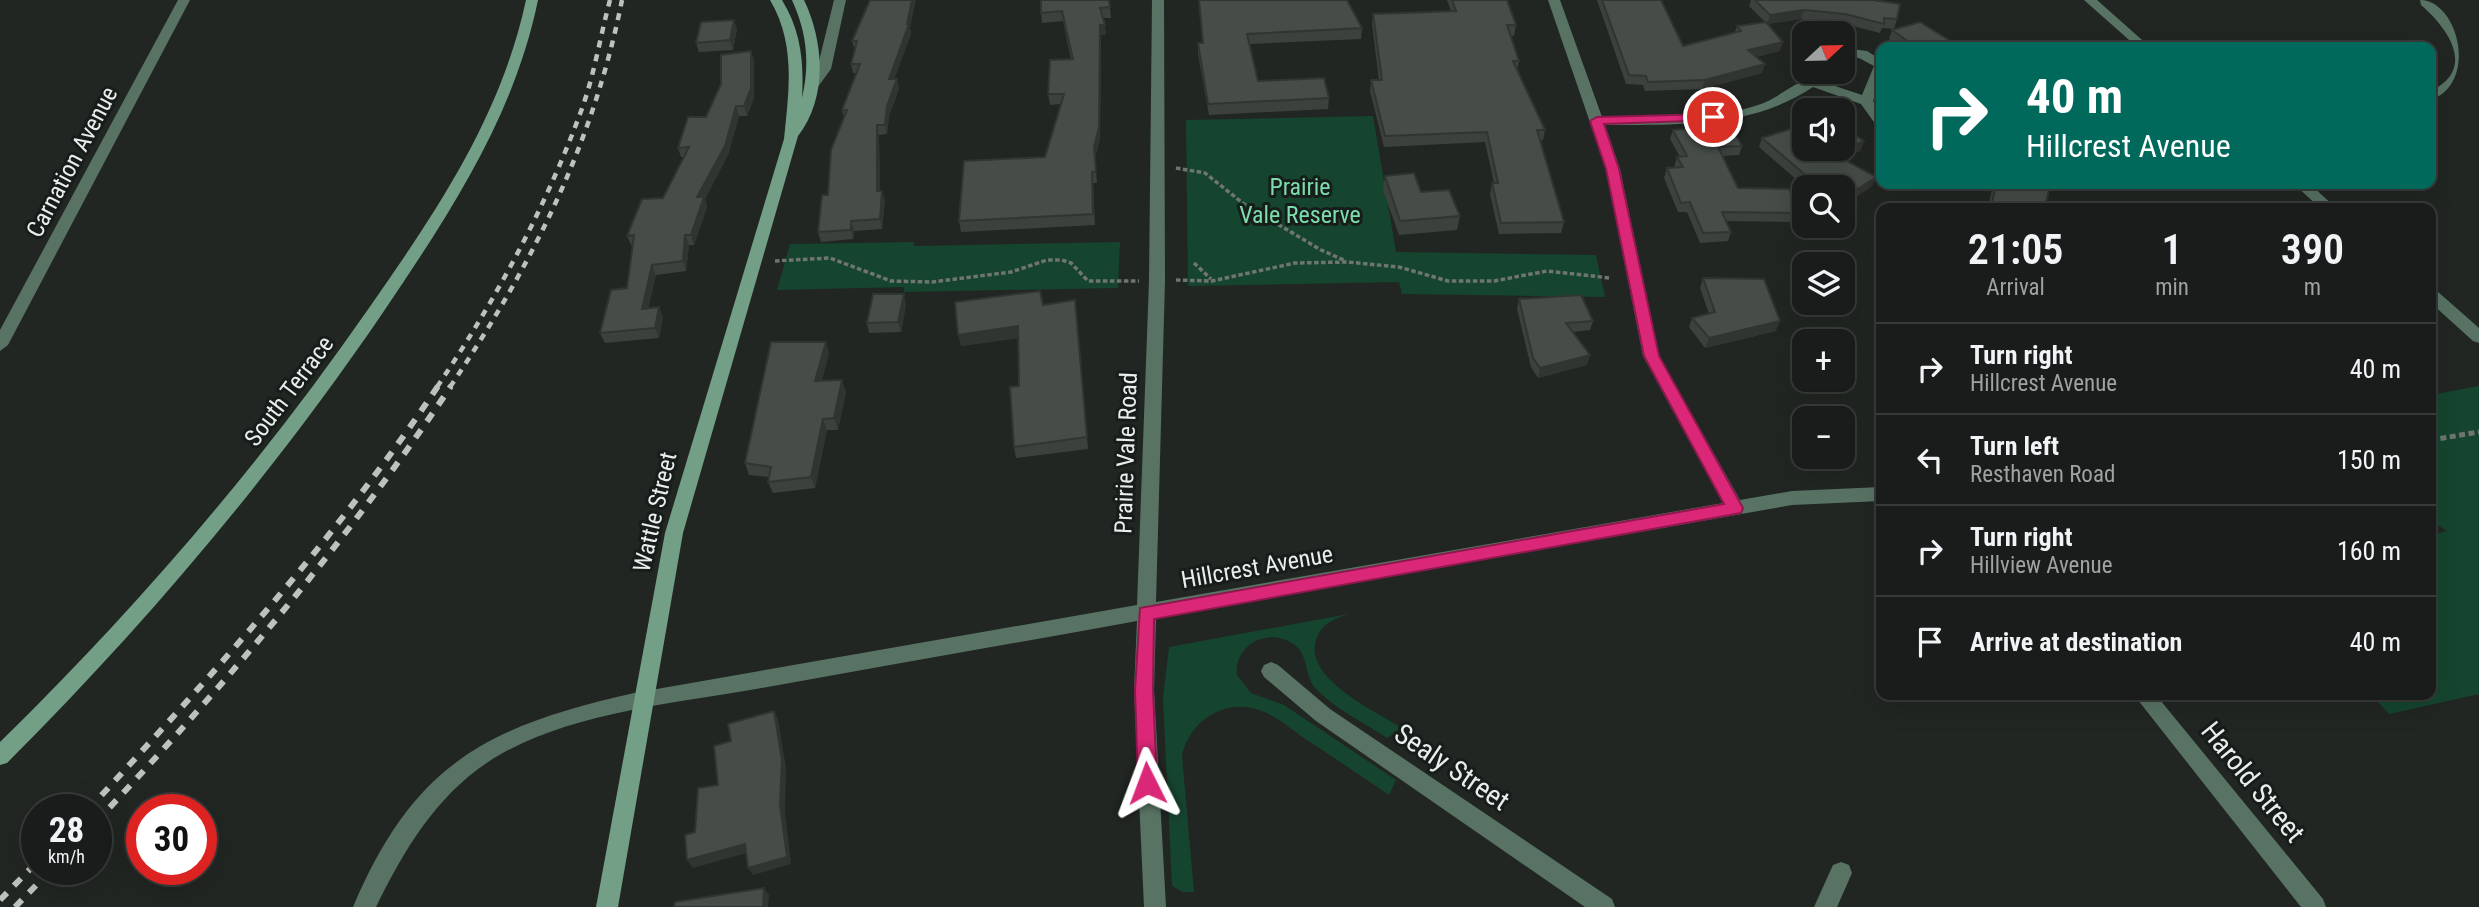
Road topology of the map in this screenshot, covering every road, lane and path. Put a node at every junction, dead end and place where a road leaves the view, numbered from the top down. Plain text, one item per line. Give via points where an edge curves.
1 (184, 0) edge
2 (531, 0) edge
3 (776, 0) edge
4 (798, 0) edge
5 (840, 0) edge
6 (1158, 0) edge
7 (1554, 0) edge
8 (2090, 0) edge
9 (2424, 2) dead end
10 (2138, 42) edge
11 (1855, 53) edge
12 (2475, 53) dead end
13 (1876, 62) edge
14 (2474, 72) dead end
15 (1876, 77) edge
16 (1806, 84) edge
17 (1830, 84) edge
18 (812, 85) junction
19 (2436, 94) edge
20 (1866, 102) junction
21 (1876, 115) edge
22 (1597, 121) junction
23 (791, 138) junction
24 (1177, 168) dead end
25 (2307, 189) edge
26 (2323, 203) edge
27 (753, 261) junction
28 (1346, 262) junction
29 (1194, 263) dead end
30 (1610, 278) dead end
31 (1178, 280) dead end
32 (1212, 281) junction
33 (1125, 282) dead end
34 (2436, 299) edge
35 (2479, 337) edge
36 (0, 345) edge
37 (2479, 432) edge
38 (2436, 439) edge
39 (1876, 494) edge
40 (1735, 508) junction
41 (1146, 613) junction
42 (1271, 671) dead end
43 (643, 700) junction
44 (2148, 700) edge
45 (0, 756) edge
46 (1841, 873) dead end
47 (364, 901) edge
48 (607, 907) edge
49 (1155, 907) edge
50 (1604, 907) edge
51 (1825, 907) edge
52 (2315, 907) edge

1 - 36 street, Carnation Avenue
2 - 45 main road, South Terrace via 528,25 508,84 479,149 359,337 277,450 144,607
3 - 23 main road, Wattle Street via 789,24 794,51
4 - 18 main road, Wattle Street via 811,34
5 - 18 street, Wattle Street via 824,69
6 - 41 street, Prairie Vale Road via 1157,293
7 - 22 street
8 - 10 street
9 - 12 street via 2463,32
11 - 13 street
14 - 19 street via 2460,86
15 - 20 street
16 - 22 street via 1778,103 1740,115
17 - 20 street
18 - 23 main road, Wattle Street via 807,110
20 - 21 street
22 - 40 street via 1613,169 1651,356
23 - 27 main road, Wattle Street
24 - 28 path via 1205,173 1244,204
25 - 26 street
27 - 33 path via 830,258 891,281 932,282 1062,260 1088,281
27 - 43 main road, Wattle Street via 688,476
28 - 30 path via 1399,267 1448,281 1494,281 1547,271
28 - 32 path via 1295,263
29 - 32 path
31 - 32 path
34 - 35 street
37 - 38 path
39 - 40 street, Hillcrest Avenue
40 - 41 street, Hillcrest Avenue
41 - 43 street, Hillcrest Avenue
41 - 49 street, Prairie Vale Road via 1146,758
42 - 50 street, Sealy Street via 1323,715
43 - 47 street, Hillcrest Avenue via 551,722 485,750 436,790
43 - 48 main road, Wattle Street
44 - 52 street, Harold Street
46 - 51 street

